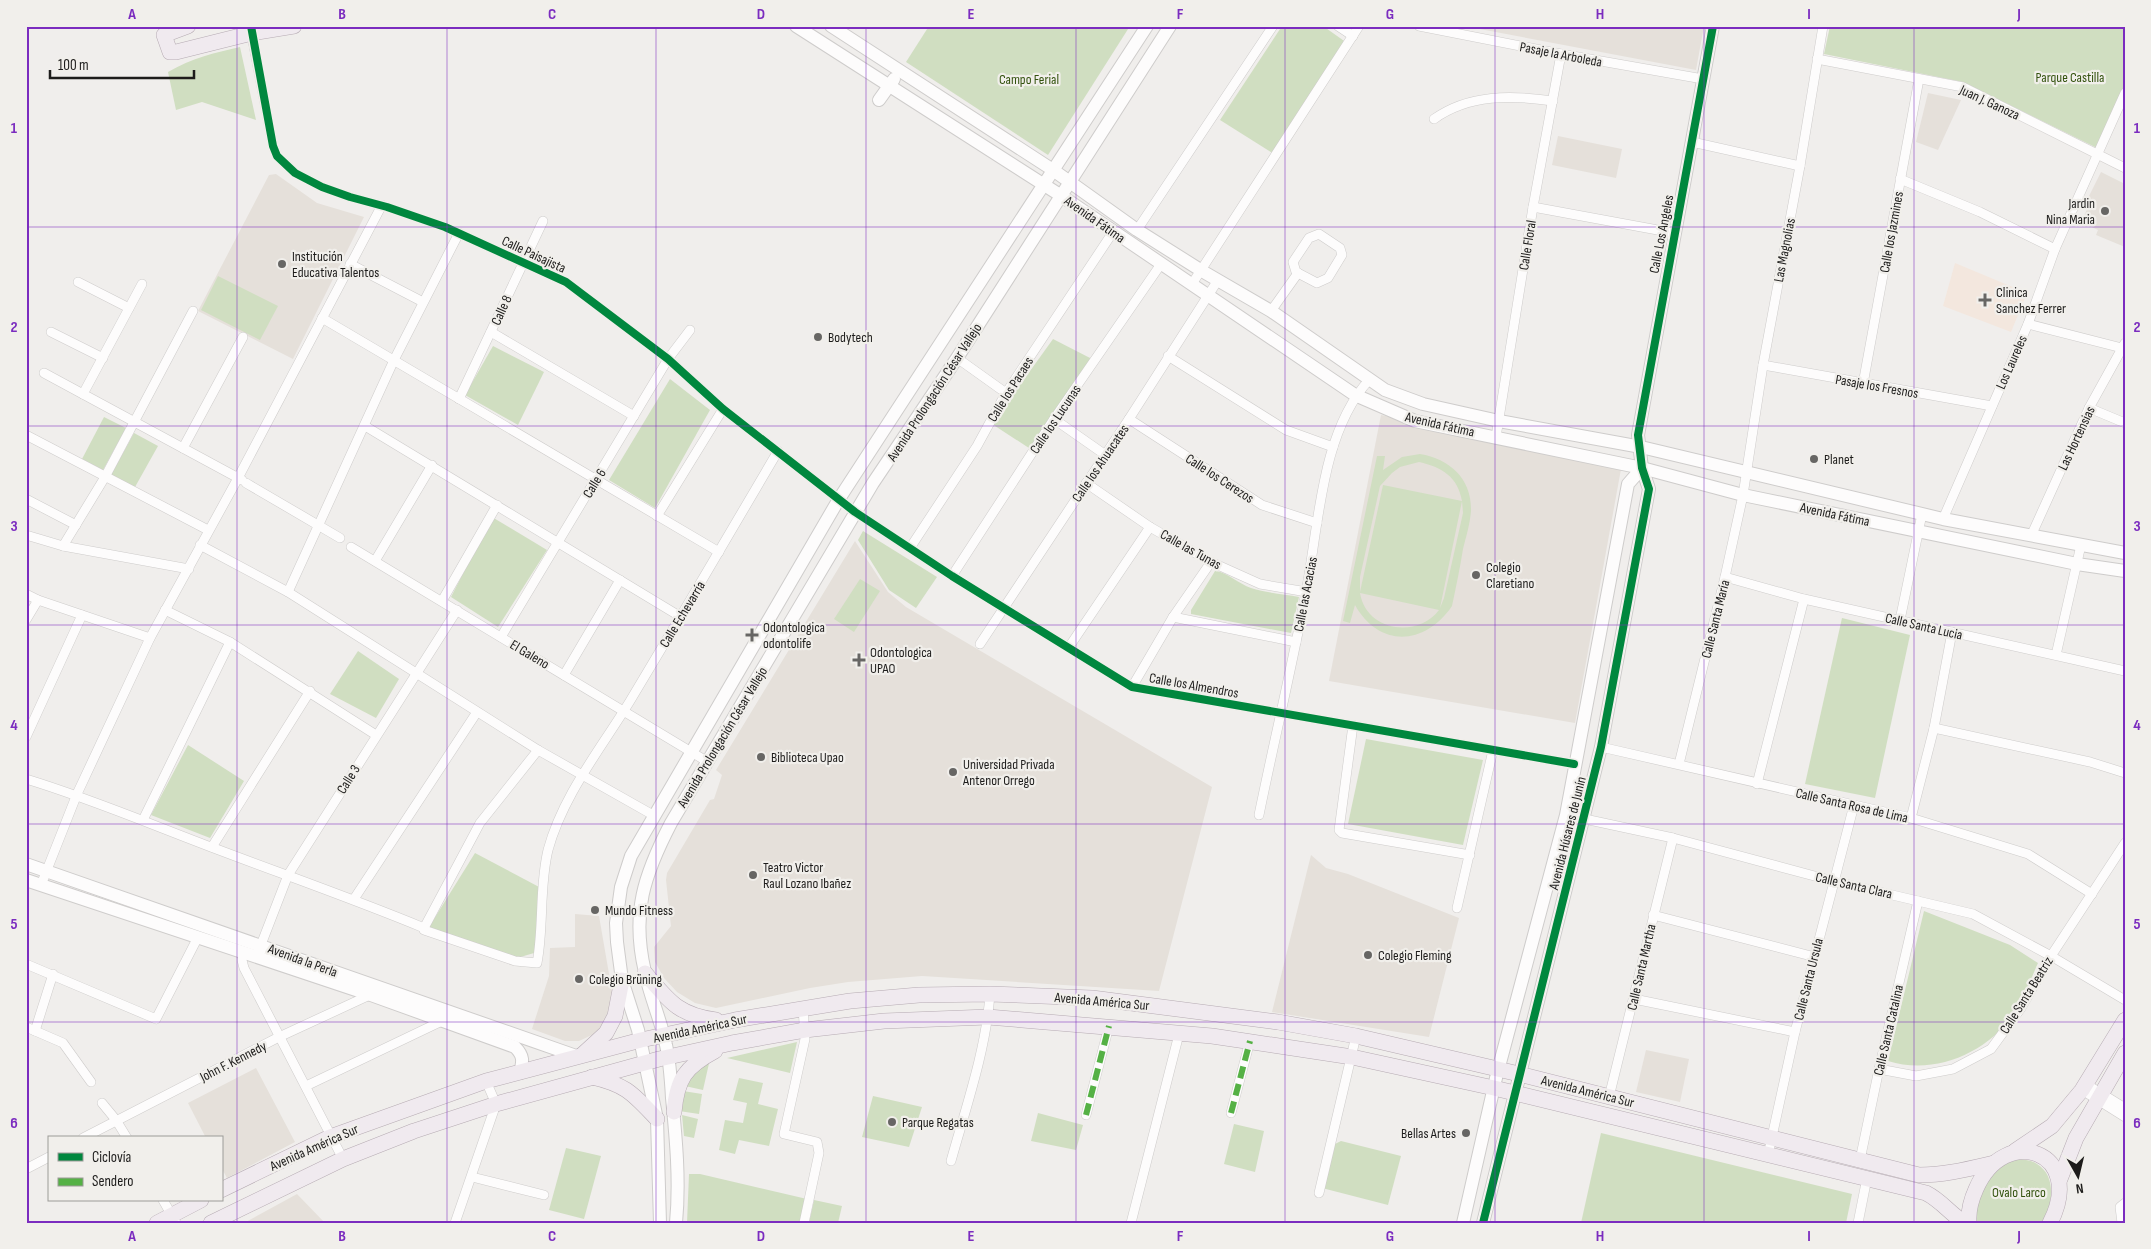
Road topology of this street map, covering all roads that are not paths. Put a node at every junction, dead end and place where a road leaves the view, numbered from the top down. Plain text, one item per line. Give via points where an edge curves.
1 (188, 26) edge
2 (294, 26) edge
3 (796, 26) edge
4 (831, 26) edge
5 (1147, 26) edge
6 (1170, 26) edge
7 (1273, 26) edge
8 (1338, 26) edge
9 (1359, 26) edge
10 (1419, 26) edge
11 (1713, 26) edge
12 (1823, 26) edge
13 (167, 30) edge
14 (251, 30) edge
15 (1353, 36) junction
16 (1561, 54) junction
17 (1817, 59) junction
18 (899, 70) junction
19 (1703, 79) junction
20 (1918, 79) junction
21 (889, 86) junction
22 (2125, 93) edge
23 (879, 100) dead end
24 (1553, 101) junction
25 (1434, 119) dead end
26 (1692, 142) junction
27 (2098, 154) junction
28 (1800, 166) junction
29 (2125, 168) edge
30 (1053, 170) junction
31 (1900, 179) junction
32 (1069, 182) junction
33 (1044, 185) junction
34 (1060, 195) junction
35 (382, 205) junction
36 (1534, 207) junction
37 (543, 221) dead end
38 (1137, 230) junction
39 (1113, 232) junction
40 (459, 233) junction
41 (1013, 233) junction
42 (1674, 233) junction
43 (1029, 244) junction
44 (2055, 249) junction
45 (523, 262) junction
46 (350, 264) junction
47 (1161, 264) junction
48 (1202, 271) junction
49 (1298, 274) junction
50 (1218, 280) junction
51 (78, 282) dead end
52 (142, 284) dead end
53 (1192, 284) junction
54 (1207, 295) junction
55 (423, 302) junction
56 (129, 308) junction
57 (1271, 310) junction
58 (193, 311) dead end
59 (322, 318) junction
60 (2028, 324) junction
61 (690, 330) dead end
62 (51, 332) dead end
63 (491, 332) junction
64 (243, 337) dead end
65 (2124, 345) edge
66 (1168, 356) junction
67 (103, 358) junction
68 (956, 358) junction
69 (394, 360) junction
70 (668, 360) junction
71 (1762, 365) junction
72 (44, 373) dead end
73 (1369, 380) junction
74 (1863, 384) junction
75 (1006, 393) junction
76 (84, 394) junction
77 (1356, 395) junction
78 (458, 399) junction
79 (1992, 406) junction
80 (2089, 408) junction
81 (723, 409) junction
82 (634, 416) junction
83 (894, 416) junction
84 (1054, 419) junction
85 (1129, 419) junction
86 (1499, 421) junction
87 (134, 422) junction
88 (2125, 423) edge
89 (365, 426) junction
90 (909, 429) junction
91 (26, 435) edge
92 (1496, 436) junction
93 (876, 441) junction
94 (1333, 447) junction
95 (1640, 447) junction
96 (183, 448) junction
97 (778, 451) junction
98 (1104, 454) junction
99 (432, 465) junction
100 (1642, 468) junction
101 (1745, 473) junction
102 (105, 477) junction
103 (242, 480) junction
104 (596, 480) junction
105 (873, 483) junction
106 (1086, 483) junction
107 (1743, 495) junction
108 (26, 499) edge
109 (838, 499) junction
110 (497, 505) junction
111 (855, 512) junction
112 (1922, 514) junction
113 (657, 516) junction
114 (1943, 519) junction
115 (1317, 523) junction
116 (76, 525) junction
117 (319, 527) junction
118 (1150, 527) junction
119 (208, 530) junction
120 (1918, 532) junction
121 (26, 534) edge
122 (2031, 536) junction
123 (340, 538) dead end
124 (558, 542) junction
125 (200, 545) junction
126 (2081, 545) junction
127 (63, 546) junction
128 (351, 547) dead end
129 (910, 548) junction
130 (719, 552) junction
131 (2125, 553) edge
132 (375, 561) junction
133 (1211, 562) junction
134 (2077, 564) junction
135 (189, 569) junction
136 (2125, 571) edge
137 (952, 576) junction
138 (1725, 578) junction
139 (620, 580) junction
140 (288, 592) junction
141 (1306, 592) junction
142 (26, 594) edge
143 (1804, 599) junction
144 (38, 600) junction
145 (442, 601) junction
146 (1004, 608) junction
147 (165, 610) junction
148 (457, 610) junction
149 (82, 615) junction
150 (681, 617) junction
151 (1172, 617) junction
152 (26, 620) edge
153 (1900, 620) junction
154 (1952, 632) junction
155 (502, 637) junction
156 (150, 638) junction
157 (230, 642) junction
158 (1296, 642) junction
159 (980, 644) dead end
160 (1069, 647) junction
161 (1596, 651) junction
162 (2056, 655) junction
163 (1618, 656) junction
164 (2125, 671) edge
165 (416, 674) junction
166 (564, 675) junction
167 (1132, 686) junction
168 (310, 691) junction
169 (477, 712) junction
170 (624, 712) junction
171 (1280, 712) junction
172 (1353, 725) junction
173 (1934, 728) junction
174 (376, 735) junction
175 (26, 737) edge
176 (1601, 747) junction
177 (538, 750) junction
178 (1493, 750) junction
179 (690, 752) junction
180 (708, 762) junction
181 (1574, 764) junction
182 (1679, 764) junction
183 (2125, 773) edge
184 (582, 775) junction
185 (26, 779) edge
186 (1757, 784) junction
187 (76, 794) junction
188 (1854, 805) junction
189 (1566, 815) junction
190 (653, 816) junction
191 (1259, 816) dead end
192 (1584, 818) junction
193 (1911, 818) junction
194 (143, 820) junction
195 (1673, 838) junction
196 (2125, 843) edge
197 (212, 847) junction
198 (1470, 855) junction
199 (26, 864) edge
200 (48, 872) junction
201 (288, 875) junction
202 (26, 880) edge
203 (1833, 881) junction
204 (42, 885) junction
205 (2092, 894) junction
206 (354, 899) junction
207 (1918, 901) junction
208 (1457, 908) dead end
209 (1653, 915) junction
210 (424, 928) junction
211 (198, 937) junction
212 (254, 951) junction
213 (2051, 956) junction
214 (1815, 957) junction
215 (26, 964) edge
216 (53, 974) junction
217 (645, 974) junction
218 (622, 980) junction
219 (386, 990) junction
220 (990, 994) junction
221 (371, 995) junction
222 (1634, 999) junction
223 (2125, 1000) edge
224 (803, 1007) junction
225 (988, 1017) junction
226 (735, 1020) junction
227 (2125, 1020) edge
228 (442, 1021) junction
229 (1109, 1026) junction
230 (31, 1029) edge
231 (805, 1030) junction
232 (1795, 1032) junction
233 (664, 1034) junction
234 (1179, 1034) junction
235 (1356, 1036) junction
236 (279, 1037) junction
237 (640, 1040) junction
238 (1250, 1041) junction
239 (732, 1042) junction
240 (2125, 1053) edge
241 (579, 1057) junction
242 (668, 1057) junction
243 (1352, 1057) junction
244 (646, 1062) junction
245 (1499, 1069) junction
246 (1879, 1069) junction
247 (520, 1072) junction
248 (1519, 1074) junction
249 (590, 1077) junction
250 (486, 1081) junction
251 (91, 1082) dead end
252 (306, 1086) junction
253 (2084, 1087) junction
254 (1494, 1088) junction
255 (1515, 1092) junction
256 (2099, 1096) junction
257 (1609, 1097) junction
258 (102, 1103) dead end
259 (496, 1104) junction
260 (2125, 1108) edge
261 (674, 1112) junction
262 (1231, 1113) dead end
263 (1086, 1115) dead end
264 (2125, 1117) edge
265 (657, 1119) junction
266 (116, 1120) junction
267 (87, 1136) edge
268 (126, 1136) edge
269 (1772, 1136) junction
270 (330, 1137) junction
271 (2012, 1153) junction
272 (1768, 1155) junction
273 (48, 1158) edge
274 (343, 1159) junction
275 (1860, 1160) junction
276 (951, 1161) dead end
277 (1994, 1163) junction
278 (26, 1169) edge
279 (472, 1177) junction
280 (1867, 1178) junction
281 (2060, 1180) junction
282 (222, 1190) edge
283 (1318, 1193) dead end
284 (544, 1195) dead end
285 (164, 1202) edge
286 (198, 1202) edge
287 (2125, 1203) edge
288 (174, 1219) edge
289 (2052, 1221) edge
290 (157, 1223) edge
291 (211, 1223) edge
292 (455, 1223) edge
293 (660, 1223) edge
294 (676, 1223) edge
295 (804, 1223) edge
296 (1131, 1223) edge
297 (1463, 1223) edge
298 (1483, 1223) edge
299 (1858, 1223) edge
300 (1965, 1223) edge
301 (1969, 1223) edge
302 (2122, 1223) edge

1 - 13 main road
2 - 14 main road
3 - 21 main road, Avenida Fátima
4 - 18 main road, Avenida Fátima
5 - 30 main road, Avenida Prolongación César Vallejo
6 - 32 main road, Avenida Prolongación César Vallejo
7 - 38 street
8 - 15 street
9 - 15 street
10 - 16 street, Pasaje la Arboleda
11 - 19 main road, Calle Los Angeles
12 - 17 street, Las Magnolias
13 - 14 main road via 172,52
14 - 35 street, Calle Paisajista via 277,156 295,173 322,187
15 - 48 street
16 - 19 street, Pasaje la Arboleda
16 - 24 street, Calle Floral
17 - 20 street, Juan J. Ganoza
17 - 28 street, Las Magnolias
18 - 21 main road
18 - 30 main road, Avenida Fátima
19 - 26 main road, Calle Los Angeles
20 - 27 street, Juan J. Ganoza via 1963,87
20 - 31 street, Calle los Jazmines
21 - 23 main road
21 - 33 main road, Avenida Fátima
22 - 27 street, Los Laureles
24 - 25 street via 1516,97 1466,102
24 - 36 street, Calle Floral
26 - 28 street
26 - 42 main road, Calle Los Angeles
27 - 29 street, Juan J. Ganoza
27 - 44 street, Los Laureles
28 - 71 street, Las Magnolias
30 - 32 main road, Avenida Fátima
30 - 33 main road, Avenida Prolongación César Vallejo
31 - 44 street via 1980,212
31 - 74 street, Calle los Jazmines
32 - 34 main road, Avenida Prolongación César Vallejo
32 - 38 main road, Avenida Fátima
33 - 34 main road, Avenida Fátima
33 - 41 main road, Avenida Prolongación César Vallejo
34 - 39 main road, Avenida Fátima
34 - 43 main road, Avenida Prolongación César Vallejo
35 - 40 street, Calle Paisajista
35 - 46 street
36 - 42 street
36 - 86 street, Calle Floral
37 - 45 street, Calle 8
38 - 48 main road, Avenida Fátima
39 - 47 main road, Avenida Fátima
39 - 75 street, Calle los Pacaes
40 - 45 street, Calle Paisajista
40 - 55 street
41 - 43 main road via 1021,232 1027,236
41 - 83 main road, Avenida Prolongación César Vallejo
42 - 95 main road, Calle Los Angeles via 1638,435
43 - 68 main road, Avenida Prolongación César Vallejo
44 - 60 street, Los Laureles
45 - 63 street, Calle 8
45 - 70 street, Calle Paisajista via 566,282
46 - 55 street
46 - 59 street
47 - 53 main road, Avenida Fátima
47 - 84 street, Calle los Lucunas
48 - 50 main road, Avenida Fátima
48 - 53 street
49 - 49 street via 1313,283 1324,281 1340,261 1342,252 1324,236 1313,235 1294,260
49 - 57 street
50 - 54 street, Calle los Ahuacates
50 - 57 main road, Avenida Fátima
51 - 56 street
52 - 56 street
53 - 54 main road, Avenida Fátima
54 - 66 street, Calle los Ahuacates
54 - 77 main road, Avenida Fátima
55 - 69 street
56 - 67 street
57 - 73 main road, Avenida Fátima
58 - 87 street
59 - 69 street
59 - 103 street
60 - 65 street
60 - 79 street, Los Laureles
61 - 70 street, Calle 6
62 - 67 street
63 - 78 street, Calle 8
63 - 82 street
64 - 96 street
65 - 80 street, Las Hortensias
66 - 85 street, Calle los Ahuacates
66 - 94 street via 1286,430
67 - 76 street
68 - 75 street
68 - 90 main road, Avenida Prolongación César Vallejo
69 - 78 street
69 - 89 street
70 - 81 street, Calle Paisajista
70 - 82 street, Calle 6
71 - 74 street, Pasaje los Fresnos
71 - 101 street, Las Magnolias
72 - 76 street
73 - 77 street, Calle las Acacias
73 - 86 main road, Avenida Fátima via 1385,390 1423,404
74 - 79 street, Pasaje los Fresnos
75 - 129 street, Calle los Pacaes via 977,446
76 - 87 street
77 - 92 main road, Avenida Fátima via 1415,421
77 - 94 street, Calle las Acacias
78 - 104 street
79 - 114 street, Los Laureles
80 - 88 street
80 - 122 street, Las Hortensias
81 - 97 street, Calle Paisajista
81 - 113 street
82 - 104 street, Calle 6
83 - 90 main road via 896,428
83 - 93 main road, Avenida Prolongación César Vallejo
84 - 98 street
84 - 137 street, Calle los Lucunas
85 - 98 street, Calle los Ahuacates
85 - 115 street, Calle los Cerezos via 1262,505
86 - 92 street, Calle Floral
86 - 95 main road, Avenida Fátima
87 - 96 street
87 - 102 street
89 - 99 street
89 - 117 street
90 - 105 main road, Avenida Prolongación César Vallejo
91 - 102 street
92 - 100 main road, Avenida Fátima
93 - 105 main road via 885,453 871,476
93 - 109 main road, Avenida Prolongación César Vallejo
94 - 115 street, Calle las Acacias
95 - 100 main road, Avenida Húsares de Junín
95 - 101 main road, Avenida Fátima
96 - 103 street
97 - 109 street, Calle Paisajista
97 - 130 street, Calle Echevarría
98 - 106 street, Calle los Ahuacates
99 - 110 street
99 - 132 street
100 - 107 main road, Avenida Fátima
100 - 161 main road, Avenida Húsares de Junín via 1628,484
100 - 163 main road, Avenida Húsares de Junín via 1649,488
101 - 107 street, Calle Santa María
101 - 112 main road, Avenida Fátima
102 - 116 street
102 - 119 street
103 - 117 street
103 - 119 street
104 - 113 street
104 - 124 street, Calle 6
105 - 111 main road, Avenida Prolongación César Vallejo
106 - 118 street, Calle las Tunas
106 - 146 street, Calle los Ahuacates
107 - 120 main road, Avenida Fátima
107 - 138 street, Calle Santa María
108 - 116 street
109 - 111 street, Calle Paisajista
109 - 179 main road, Avenida Prolongación César Vallejo
110 - 124 street
110 - 145 street
111 - 129 street, Calle los Almendros
111 - 180 main road, Avenida Prolongación César Vallejo
112 - 114 main road, Avenida Fátima
112 - 120 street
113 - 130 street
114 - 122 main road, Avenida Fátima
115 - 141 street, Calle las Acacias
116 - 127 street
117 - 123 street
117 - 140 street
118 - 133 street, Calle las Tunas
118 - 160 street
119 - 125 street
120 - 134 main road, Avenida Fátima
120 - 153 street
121 - 127 street
122 - 126 main road, Avenida Fátima
124 - 139 street
124 - 155 street, Calle 6
125 - 135 street
125 - 140 street
126 - 131 main road, Avenida Fátima
126 - 134 street
127 - 135 street
128 - 132 street, El Galeno
129 - 137 street, Calle los Almendros
130 - 150 street, Calle Echevarría
132 - 145 street, El Galeno
133 - 141 street, Calle las Tunas via 1260,584
133 - 151 street
134 - 136 main road, Avenida Fátima
134 - 162 street
135 - 147 street
137 - 146 street, Calle los Almendros
138 - 143 street, Calle Santa Lucia
138 - 182 street, Calle Santa María
139 - 150 street
139 - 166 street
140 - 165 street
141 - 158 street, Calle las Acacias
142 - 144 street
143 - 153 street, Calle Santa Lucia
143 - 186 street
144 - 149 street
144 - 152 street
145 - 148 street, El Galeno
146 - 159 street, Calle los Ahuacates
146 - 160 street, Calle los Almendros
147 - 156 street
147 - 157 street
148 - 155 street, El Galeno
148 - 165 street, Calle 3
149 - 156 street
149 - 175 street
150 - 170 street, Calle Echevarría
151 - 158 street
151 - 167 street
153 - 154 street, Calle Santa Lucia
154 - 162 street, Calle Santa Lucia
154 - 173 street
155 - 166 street, El Galeno
156 - 187 street
157 - 168 street
157 - 194 street
158 - 171 street, Calle las Acacias
160 - 167 street, Calle los Almendros
161 - 163 main road
161 - 181 main road, Avenida Húsares de Junín
162 - 164 street, Calle Santa Lucia
163 - 176 main road, Avenida Húsares de Junín
165 - 169 street
165 - 174 street, Calle 3
166 - 170 street, El Galeno
167 - 171 street, Calle los Almendros
168 - 174 street
168 - 197 street
169 - 177 street
169 - 206 street
170 - 179 street, El Galeno
170 - 184 street, Calle Echevarría
171 - 172 street, Calle los Almendros
171 - 191 street, Calle las Acacias
172 - 178 street, Calle los Almendros
172 - 198 street via 1339,830
173 - 183 street via 2090,762
173 - 193 street
174 - 201 street, Calle 3
176 - 182 street, Calle Santa Rosa de Lima
176 - 192 main road, Avenida Húsares de Junín
177 - 184 street
177 - 210 street via 480,823
178 - 181 street, Calle los Almendros
178 - 198 street
179 - 180 street, El Galeno
179 - 190 main road, Avenida Prolongación César Vallejo
180 - 217 main road, Avenida Prolongación César Vallejo via 671,823 650,867 638,915
181 - 189 main road, Avenida Húsares de Junín
182 - 186 street, Calle Santa Rosa de Lima
184 - 190 street
184 - 210 street, Calle Echevarría via 561,813 548,850 536,963 514,962
185 - 187 street
186 - 188 street, Calle Santa Rosa de Lima
187 - 194 street
187 - 200 street
188 - 193 street, Calle Santa Rosa de Lima
188 - 203 street, Calle Santa Ursula
189 - 192 street, Calle Santa Clara
189 - 245 main road, Avenida Húsares de Junín
190 - 218 main road, Avenida Prolongación César Vallejo via 631,856 621,887 616,923
192 - 195 street, Calle Santa Clara
192 - 248 main road, Avenida Húsares de Junín
193 - 205 street, Calle Santa Rosa de Lima via 2028,854
194 - 197 street
195 - 203 street, Calle Santa Clara
195 - 209 street, Calle Santa Martha
196 - 205 street, Calle Santa Beatriz
197 - 201 street
198 - 208 street
199 - 200 main road, Avenida la Perla
200 - 204 street
200 - 212 main road, Avenida la Perla
201 - 206 street
201 - 212 street, Calle 3
202 - 204 main road, Avenida la Perla
203 - 207 street, Calle Santa Clara
203 - 214 street, Calle Santa Ursula
204 - 211 main road, Avenida la Perla
205 - 213 street, Calle Santa Beatriz
206 - 210 street
207 - 213 street, Calle Santa Clara via 1973,914
207 - 246 street, Calle Santa Catalina
209 - 214 street
209 - 222 street, Calle Santa Martha
211 - 212 main road, Avenida la Perla
211 - 216 street via 156,1018
212 - 219 main road, Avenida la Perla
212 - 221 main road, Avenida la Perla
212 - 236 street via 242,960 244,968
213 - 223 street, Calle Santa Clara
213 - 246 street, Calle Santa Beatriz via 2021,1008 1991,1048 1953,1069 1916,1076
214 - 232 street, Calle Santa Ursula
215 - 216 street
216 - 230 street
217 - 218 main road
217 - 226 main road via 669,1002 688,1014
217 - 233 main road, Avenida Prolongación César Vallejo
218 - 237 main road, Avenida Prolongación César Vallejo
218 - 241 main road via 615,1016 606,1032
219 - 221 street, John F. Kennedy
219 - 241 main road, Avenida la Perla
220 - 224 main road, Avenida América Sur via 919,995
220 - 225 street
220 - 235 main road, Avenida América Sur via 1092,998 1278,1022
221 - 228 main road, Avenida la Perla
221 - 236 street, John F. Kennedy
222 - 232 street
222 - 257 street, Calle Santa Martha
224 - 226 main road, Avenida América Sur
224 - 231 street
225 - 229 main road, Avenida América Sur
225 - 231 main road, Avenida América Sur via 884,1021
225 - 276 street
226 - 233 main road, Avenida América Sur
227 - 253 main road
228 - 247 main road, Avenida la Perla via 515,1047 523,1060
228 - 252 street
229 - 234 main road, Avenida América Sur
229 - 263 street
230 - 251 street via 63,1043
231 - 239 main road, Avenida América Sur
231 - 295 street via 784,1134 817,1142 819,1153
232 - 269 street, Calle Santa Ursula
233 - 237 main road, Avenida América Sur
233 - 242 main road, Avenida Prolongación César Vallejo
234 - 238 main road, Avenida América Sur
234 - 296 street
235 - 243 street
235 - 245 main road, Avenida América Sur
236 - 252 street
236 - 266 street, John F. Kennedy
237 - 241 main road, Avenida América Sur
237 - 244 main road, Avenida Prolongación César Vallejo
238 - 243 main road, Avenida América Sur
238 - 262 street
239 - 242 main road, Avenida América Sur
239 - 261 main road via 702,1058 679,1081
240 - 256 main road
241 - 247 main road, Avenida América Sur
242 - 244 main road, Avenida América Sur
242 - 261 main road, Avenida Prolongación César Vallejo
243 - 254 main road, Avenida América Sur
243 - 283 street
244 - 249 main road, Avenida América Sur
244 - 265 main road, Avenida Prolongación César Vallejo
245 - 248 main road, Avenida América Sur
245 - 254 main road, Avenida Húsares de Junín
246 - 275 street, Calle Santa Catalina
247 - 250 main road, Avenida América Sur
248 - 255 main road, Avenida Húsares de Junín
248 - 257 main road, Avenida América Sur
249 - 259 main road, Avenida América Sur
249 - 265 main road via 631,1091
250 - 259 street
250 - 270 main road, Avenida América Sur
252 - 270 street
253 - 256 street
253 - 271 main road via 2052,1126
254 - 255 main road, Avenida América Sur
254 - 297 main road, Avenida Húsares de Junín
255 - 272 main road, Avenida América Sur
255 - 298 main road, Avenida Húsares de Junín
256 - 260 street
256 - 264 street
256 - 281 main road via 2076,1138
257 - 269 main road, Avenida América Sur
258 - 266 street
259 - 274 main road, Avenida América Sur
259 - 279 street
261 - 294 main road, Avenida Prolongación César Vallejo
265 - 293 main road, Avenida Prolongación César Vallejo
266 - 267 street, John F. Kennedy
266 - 268 street
269 - 272 street, Calle Santa Ursula
269 - 275 main road, Avenida América Sur
270 - 274 street
270 - 282 main road, Avenida América Sur
271 - 277 main road
271 - 281 main road via 2026,1150 2037,1153 2048,1160
272 - 280 main road, Avenida América Sur
273 - 278 street
274 - 291 main road, Avenida América Sur
275 - 277 main road, Avenida América Sur via 1919,1174 1939,1175
277 - 301 main road via 1981,1178 1971,1202
279 - 284 street
279 - 292 street
280 - 299 street
280 - 300 main road, Avenida América Sur via 1926,1193 1939,1199
281 - 289 main road
285 - 288 street
286 - 288 main road
287 - 302 street via 2120,1207
288 - 290 main road

